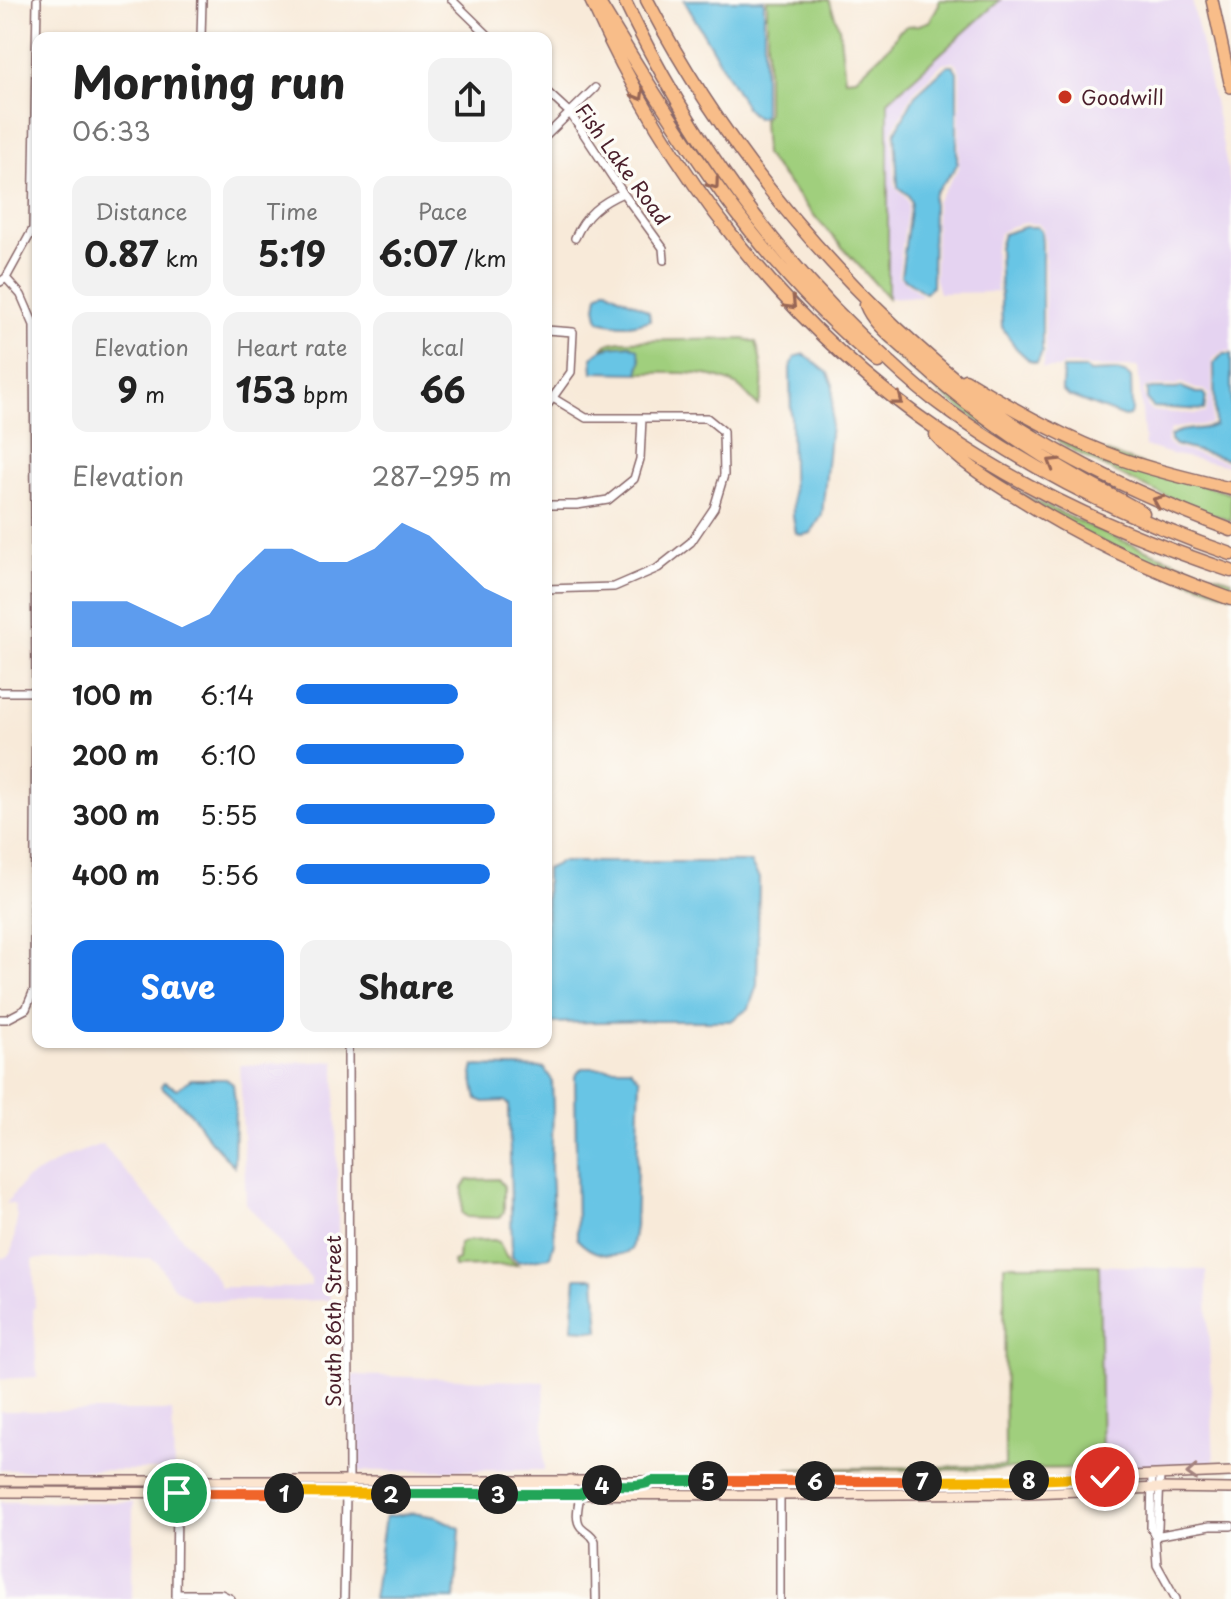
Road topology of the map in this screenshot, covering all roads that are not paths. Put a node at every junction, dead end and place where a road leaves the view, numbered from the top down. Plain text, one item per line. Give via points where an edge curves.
1 (37, 0) edge
2 (202, 0) edge
3 (452, 0) edge
4 (591, 0) edge
5 (598, 0) edge
6 (624, 0) edge
7 (647, 0) edge
8 (1212, 0) edge
9 (37, 32) edge
10 (201, 32) edge
11 (485, 32) edge
12 (1231, 87) edge
13 (595, 88) dead end
14 (552, 96) edge
15 (570, 113) junction
16 (552, 130) edge
17 (623, 193) junction
18 (32, 234) edge
19 (575, 238) dead end
20 (664, 260) dead end
21 (3, 280) edge
22 (877, 315) junction
23 (32, 320) edge
24 (552, 330) edge
25 (852, 334) junction
26 (938, 364) junction
27 (553, 398) joint
28 (642, 418) junction
29 (924, 420) junction
30 (1231, 489) edge
31 (552, 505) edge
32 (1231, 530) edge
33 (1168, 531) junction
34 (1231, 554) edge
35 (1231, 571) edge
36 (552, 589) edge
37 (1231, 599) edge
38 (0, 692) edge
39 (32, 692) edge
40 (32, 995) edge
41 (0, 1019) edge
42 (348, 1048) edge
43 (1231, 1472) edge
44 (1156, 1475) junction
45 (104, 1479) junction
46 (202, 1480) junction
47 (349, 1480) junction
48 (570, 1480) junction
49 (0, 1481) edge
50 (652, 1481) junction
51 (1156, 1489) junction
52 (1231, 1489) edge
53 (5, 1492) edge
54 (103, 1493) junction
55 (177, 1493) junction
56 (346, 1494) junction
57 (486, 1494) junction
58 (580, 1494) junction
59 (780, 1495) junction
60 (1231, 1526) edge
61 (1155, 1536) junction
62 (176, 1596) edge
63 (231, 1599) edge
64 (344, 1599) edge
65 (596, 1599) edge
66 (780, 1599) edge
67 (1176, 1599) edge

1 - 9 street
2 - 10 street
3 - 11 street
4 -> 29 highway via 656,125 720,219 782,295 850,361
5 -> 25 highway via 714,184 774,259
6 - 25 highway via 715,158
7 - 22 highway via 728,136
8 - 12 main road
13 - 15 street
14 - 15 street, Fish Lake Road
15 - 16 street
15 - 17 street, Fish Lake Road
17 - 19 street via 582,222
17 - 20 street, Fish Lake Road via 663,248
18 - 21 street
21 - 23 street via 21,295
22 - 26 highway
33 -> 22 highway via 1000,427 933,375
24 - 27 street via 573,332 571,372
25 - 33 highway via 1007,450
26 - 30 highway via 1070,439 1127,461
32 -> 26 highway via 1075,461 975,397
27 - 28 street via 586,418
28 - 31 street via 634,479 608,500
28 - 36 street via 707,418 723,431 724,475 714,508 691,542 658,568 614,587
29 - 35 highway via 1065,504
29 - 37 highway via 957,456 1045,514 1127,558
33 - 34 highway
38 - 39 street
40 - 41 street via 26,1009
42 - 47 street, South 86th Street
43 -> 44 main road
44 - 50 main road
44 - 51 street
45 - 46 main road
45 - 49 main road
45 - 53 main road via 90,1487
46 - 47 main road
46 - 54 main road via 180,1487 113,1487
47 - 48 main road
47 - 56 street, South 86th Street
48 - 50 main road
48 - 57 main road via 565,1487 503,1488
50 - 58 main road via 597,1485
51 - 52 main road
51 - 59 main road
51 - 61 street
53 - 54 main road
54 - 55 main road
55 - 56 main road
55 - 62 street
56 - 57 main road
56 - 64 street, South 86th Street
57 - 58 main road
58 - 59 main road
58 - 65 street via 577,1518 595,1541
59 - 66 street
60 - 61 street
61 - 67 street via 1157,1565
62 - 63 street via 221,1594

